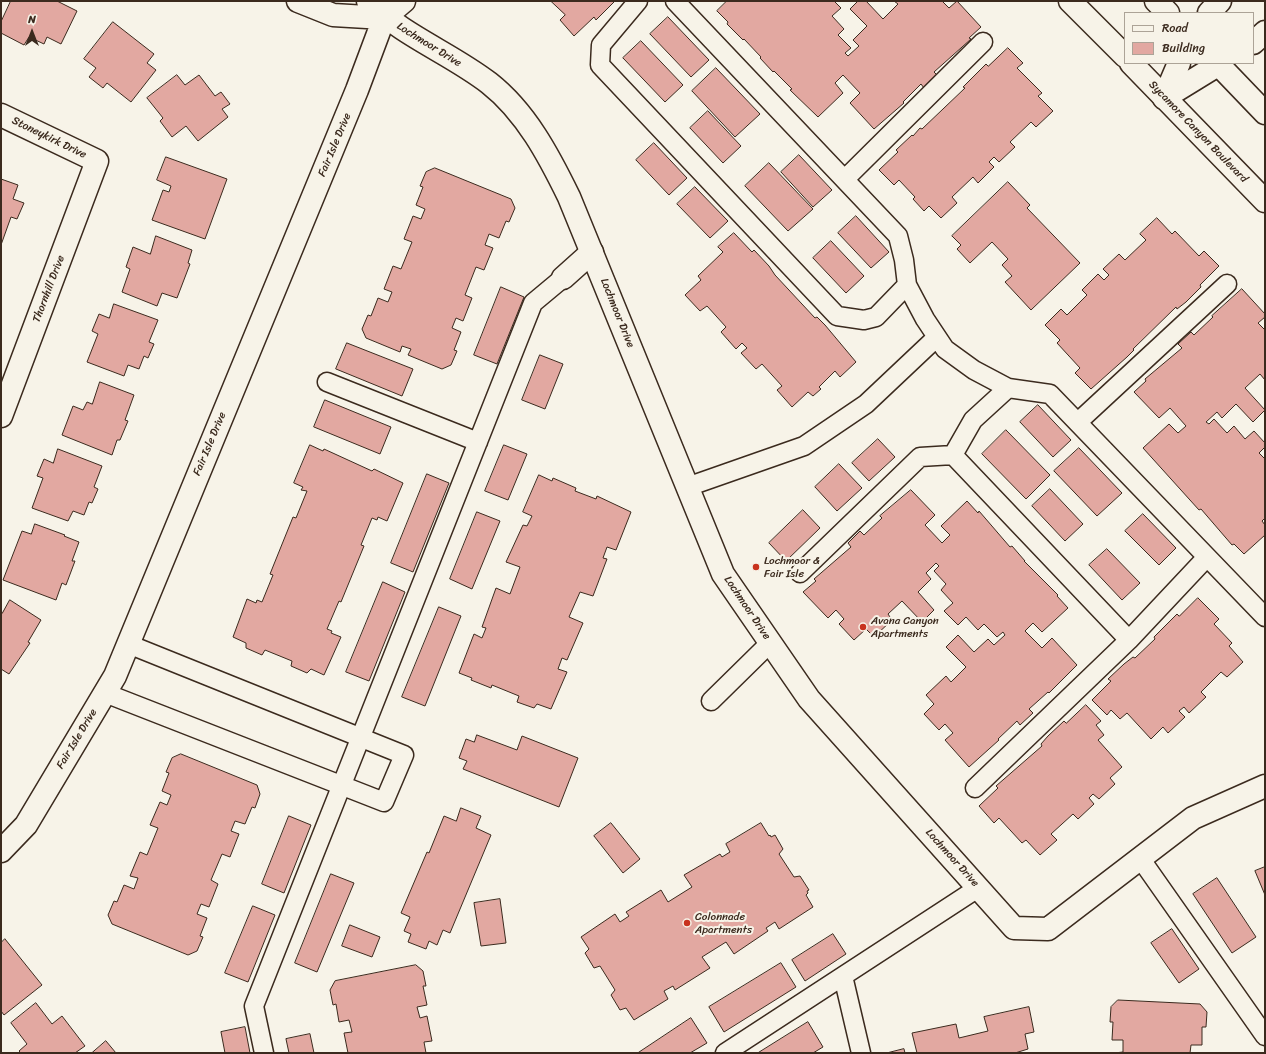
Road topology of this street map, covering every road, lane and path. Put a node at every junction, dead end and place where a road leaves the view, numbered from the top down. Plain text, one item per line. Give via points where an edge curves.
1 (298, 1) edge
2 (368, 1) edge
3 (404, 1) edge
4 (638, 1) edge
5 (675, 1) edge
6 (1070, 1) edge
7 (1156, 1) edge
8 (1220, 1) edge
9 (385, 9) edge
10 (1167, 12) edge
11 (1210, 12) edge
12 (1265, 32) edge
13 (983, 42) dead end
14 (1254, 42) edge
15 (1124, 55) edge
16 (1132, 64) edge
17 (1179, 64) edge
18 (1219, 64) edge
19 (1164, 98) junction
20 (1265, 113) edge
21 (1, 115) edge
22 (97, 161) joint
23 (845, 179) junction
24 (1265, 201) edge
25 (592, 252) junction
26 (563, 278) joint
27 (1227, 284) dead end
28 (908, 285) junction
29 (937, 337) junction
30 (327, 382) dead end
31 (1008, 388) junction
32 (1, 416) edge
33 (1078, 422) junction
34 (478, 442) junction
35 (953, 455) junction
36 (688, 487) junction
37 (1207, 557) junction
38 (800, 573) dead end
39 (1265, 617) edge
40 (1129, 640) junction
41 (770, 643) junction
42 (128, 644) junction
43 (104, 693) junction
44 (711, 701) dead end
45 (361, 736) junction
46 (341, 786) junction
47 (1265, 786) edge
48 (975, 788) dead end
49 (1, 851) edge
50 (1140, 858) junction
51 (978, 888) junction
52 (843, 976) junction
53 (1265, 1036) edge
54 (264, 1053) edge
55 (725, 1053) edge
56 (861, 1053) edge

1 - 9 main road, Lochmoor Drive via 333,15
2 - 9 main road, Lochmoor Drive
3 - 9 main road, Fair Isle Drive
4 - 28 lane via 601,45 600,65 837,316 864,320 876,316
5 - 23 lane
6 - 15 main road
7 - 10 main road
8 - 11 main road
9 - 25 main road, Lochmoor Drive via 489,84 518,113 547,153
9 - 42 main road, Fair Isle Drive via 354,97
12 - 14 main road
13 - 23 lane
16 - 19 main road, Sycamore Canyon Boulevard
17 - 19 main road
18 - 19 main road
18 - 20 main road
19 - 24 main road, Sycamore Canyon Boulevard
21 - 22 main road, Stoneykirk Drive
22 - 32 main road, Thornhill Drive
23 - 28 lane via 898,236
25 - 26 main road
25 - 36 main road, Lochmoor Drive
26 - 34 lane via 533,303
27 - 33 lane
28 - 29 lane
29 - 31 lane via 945,349 974,370
29 - 36 lane via 866,404 804,446
30 - 34 lane
31 - 33 lane via 1050,394
31 - 35 lane via 973,420
33 - 37 lane
34 - 45 lane
35 - 38 lane via 920,456
35 - 40 lane
36 - 41 main road, Lochmoor Drive via 723,574
37 - 39 lane
37 - 40 lane
40 - 48 lane
41 - 44 lane
41 - 51 main road, Lochmoor Drive via 809,699
42 - 43 main road, Fair Isle Drive via 115,676
42 - 45 lane
43 - 46 lane
43 - 49 main road, Fair Isle Drive via 26,825
45 - 46 lane
45 - 46 lane via 404,755 384,802
46 - 54 lane via 254,1006
47 - 50 main road, Lochmoor Drive via 1193,818
50 - 51 main road, Lochmoor Drive via 1048,930 1014,928
50 - 53 lane
51 - 52 lane
52 - 55 lane
52 - 56 lane

